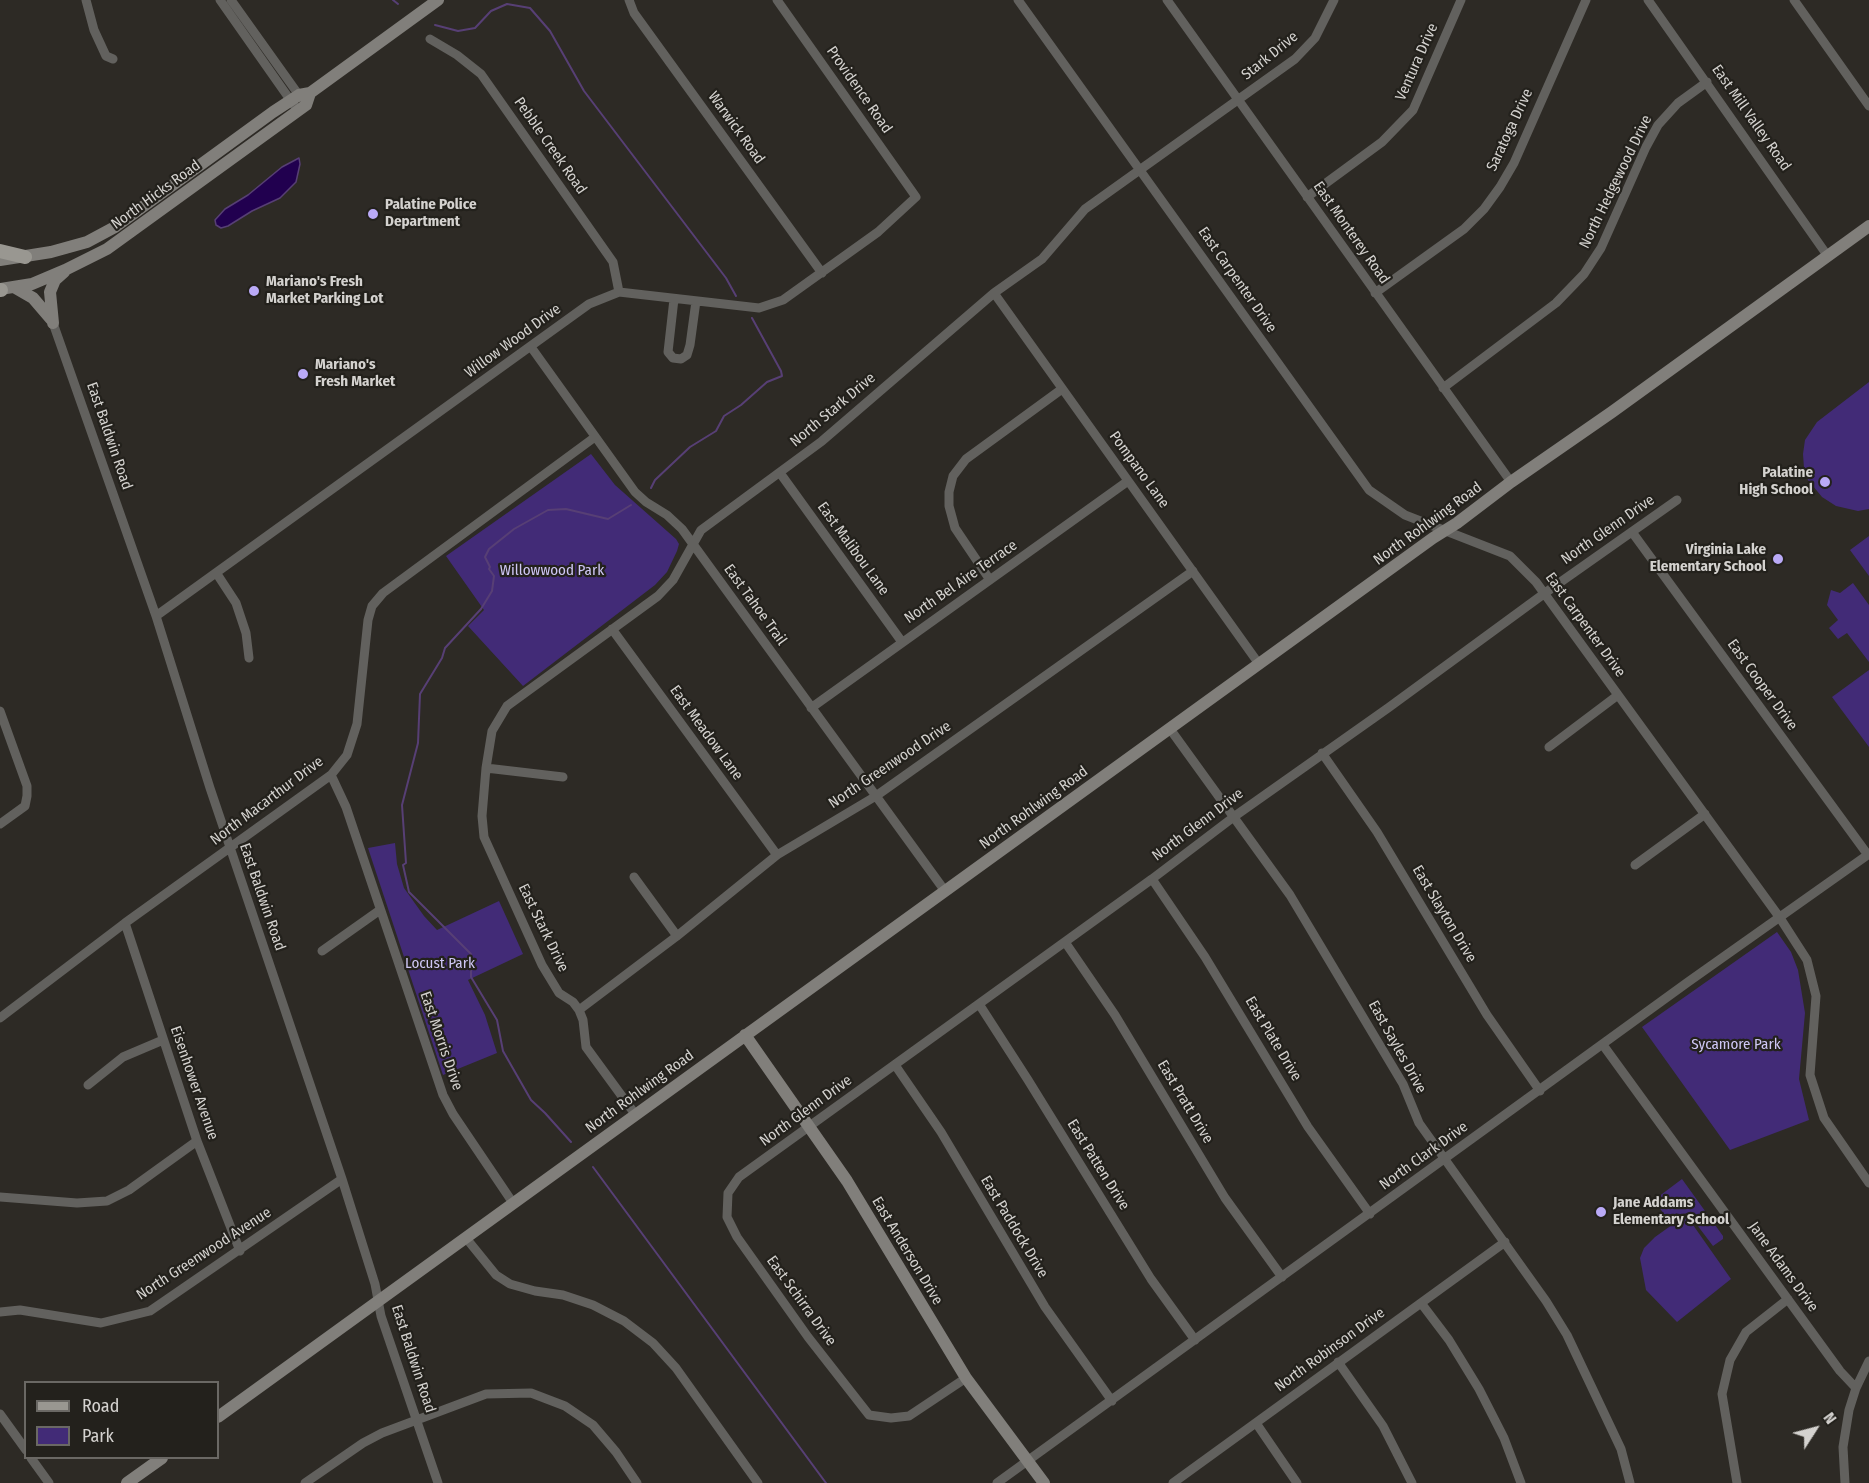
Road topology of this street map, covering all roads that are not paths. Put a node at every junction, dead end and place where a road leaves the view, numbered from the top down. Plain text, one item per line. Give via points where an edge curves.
1 (86, 0) edge
2 (220, 0) edge
3 (231, 0) edge
4 (438, 0) edge
5 (629, 0) edge
6 (777, 0) edge
7 (1018, 0) edge
8 (1334, 0) edge
9 (1461, 0) edge
10 (1586, 0) edge
11 (1648, 0) edge
12 (1794, 0) edge
13 (1171, 1) edge
14 (430, 39) dead end
15 (113, 59) dead end
16 (1707, 82) junction
17 (301, 101) junction
18 (1238, 101) junction
19 (1869, 105) edge
20 (1140, 170) junction
21 (1307, 196) junction
22 (916, 197) joint
23 (153, 200) junction
24 (1869, 226) edge
25 (137, 227) junction
26 (0, 251) edge
27 (1827, 255) junction
28 (25, 257) junction
29 (0, 260) edge
30 (65, 270) junction
31 (822, 273) junction
32 (4, 289) edge
33 (619, 292) junction
34 (994, 292) junction
35 (1375, 293) junction
36 (674, 299) junction
37 (696, 301) junction
38 (53, 323) junction
39 (531, 347) junction
40 (1062, 388) junction
41 (1443, 388) junction
42 (595, 437) junction
43 (780, 473) junction
44 (1128, 481) junction
45 (1511, 482) junction
46 (1677, 500) dead end
47 (1446, 530) junction
48 (1632, 532) junction
49 (693, 543) junction
50 (1193, 571) junction
51 (217, 574) junction
52 (990, 580) junction
53 (1545, 593) junction
54 (156, 616) junction
55 (612, 629) junction
56 (902, 642) junction
57 (249, 657) dead end
58 (1259, 664) junction
59 (1618, 695) junction
60 (811, 708) junction
61 (0, 711) edge
62 (1170, 729) junction
63 (1549, 747) dead end
64 (1322, 753) junction
65 (486, 768) junction
66 (331, 775) junction
67 (563, 777) dead end
68 (876, 796) junction
69 (1705, 814) junction
70 (1235, 816) junction
71 (0, 824) edge
72 (230, 848) junction
73 (777, 855) junction
74 (1868, 855) edge
75 (1635, 865) dead end
76 (634, 877) dead end
77 (1152, 879) junction
78 (945, 891) junction
79 (380, 910) junction
80 (1780, 918) junction
81 (125, 923) junction
82 (677, 936) junction
83 (1065, 942) junction
84 (322, 951) dead end
85 (979, 1004) junction
86 (579, 1010) junction
87 (0, 1018) edge
88 (745, 1035) junction
89 (163, 1040) junction
90 (1603, 1046) junction
91 (895, 1065) junction
92 (88, 1085) dead end
93 (1540, 1091) junction
94 (634, 1114) junction
95 (809, 1127) junction
96 (197, 1141) junction
97 (1445, 1159) junction
98 (739, 1177) joint
99 (342, 1179) junction
100 (1869, 1184) edge
101 (0, 1195) edge
102 (513, 1203) junction
103 (1370, 1214) junction
104 (466, 1238) junction
105 (1504, 1242) junction
106 (240, 1251) junction
107 (1281, 1277) junction
108 (1788, 1299) junction
109 (378, 1300) junction
110 (1421, 1303) junction
111 (0, 1312) edge
112 (1195, 1340) junction
113 (1869, 1361) edge
114 (1338, 1362) junction
115 (966, 1378) junction
116 (1856, 1388) junction
117 (1112, 1401) junction
118 (0, 1414) edge
119 (219, 1416) edge
120 (417, 1420) junction
121 (1256, 1423) junction
122 (24, 1447) edge
123 (32, 1459) edge
124 (161, 1459) edge
125 (1026, 1461) junction
126 (49, 1483) edge
127 (127, 1483) edge
128 (305, 1483) edge
129 (438, 1483) edge
130 (637, 1483) edge
131 (758, 1483) edge
132 (997, 1483) edge
133 (1044, 1483) edge
134 (1174, 1483) edge
135 (1297, 1483) edge
136 (1412, 1483) edge
137 (1521, 1483) edge
138 (1630, 1483) edge
139 (1737, 1483) edge
140 (1845, 1483) edge

1 - 15 street via 98,39 106,56
2 - 17 street
3 - 17 street
4 - 17 street, North Hicks Road
5 - 31 street, Warwick Road
6 - 22 street, Providence Road
7 - 20 street, East Carpenter Drive
8 - 18 street, Stark Drive via 1326,20 1305,49
9 - 21 street, Ventura Drive via 1413,110 1382,142
10 - 35 street, Saratoga Drive via 1500,187 1464,229
11 - 16 street, East Mill Valley Road
12 - 19 street
13 - 18 street, East Monterey Road
14 - 33 street, Pebble Creek Road via 481,74 613,262
16 - 27 street, East Mill Valley Road
16 - 41 street, North Hedgewood Drive via 1678,103 1658,125 1601,248 1584,274 1556,303
17 - 23 street, North Hicks Road
17 - 25 street, North Hicks Road
18 - 20 street, North Stark Drive
18 - 21 street, East Monterey Road
20 - 34 street, North Stark Drive via 1081,213 1042,259
20 - 47 street, East Carpenter Drive via 1370,490 1405,515
21 - 35 street, East Monterey Road
22 - 31 street, Willow Wood Drive via 878,232
23 - 25 street via 137,220
23 - 28 street, North Hicks Road via 87,242
24 - 27 street, North Rohlwing Road
25 - 30 street, North Hicks Road via 107,249
26 - 28 main road
27 - 45 street, North Rohlwing Road
28 - 29 street, North Hicks Road
30 - 32 street, North Hicks Road via 32,284
30 - 38 street via 50,292
31 - 37 street, Willow Wood Drive via 783,300 759,308
32 - 38 street via 33,298
33 - 36 street, Willow Wood Drive
33 - 39 street, Willow Wood Drive via 589,304
34 - 40 street, Pompano Lane
34 - 43 street, North Stark Drive
35 - 41 street, East Monterey Road
36 - 37 street, Willow Wood Drive
36 - 37 street via 668,352 681,359 690,345
38 - 54 street, East Baldwin Road
39 - 42 street, East Tahoe Trail
39 - 51 street, Willow Wood Drive
40 - 44 street, Pompano Lane
40 - 52 street via 966,459 953,476 949,506 955,528
41 - 45 street, East Monterey Road
42 - 49 street, East Tahoe Trail via 634,492 675,521
42 - 66 street, North Macarthur Drive via 383,593 372,606 357,724 347,756
43 - 49 street, North Stark Drive via 701,530
43 - 56 street, East Malibou Lane
44 - 50 street, Pompano Lane
44 - 52 street, North Bel Aire Terrace
45 - 47 street, North Rohlwing Road
46 - 48 street, North Glenn Drive
47 - 53 street, East Carpenter Drive via 1510,556
47 - 58 street, North Rohlwing Road
48 - 53 street, North Glenn Drive
48 - 74 street, East Cooper Drive
49 - 55 street, North Stark Drive via 673,580 658,596
49 - 60 street, East Tahoe Trail
50 - 58 street, Pompano Lane
50 - 68 street, North Greenwood Drive
51 - 54 street, Willow Wood Drive
51 - 57 street via 236,603
52 - 56 street, North Bel Aire Terrace
53 - 59 street, East Carpenter Drive
53 - 64 street, North Glenn Drive
54 - 72 street, East Baldwin Road
55 - 65 street, North Stark Drive via 507,706 492,731
55 - 73 street, East Meadow Lane
56 - 60 street, North Bel Aire Terrace
58 - 62 street, North Rohlwing Road
59 - 63 street
59 - 69 street, East Carpenter Drive
60 - 68 street, East Tahoe Trail
61 - 71 street via 27,786 25,806
62 - 70 street, East Sayles Drive
62 - 78 street, North Rohlwing Road
64 - 70 street, North Glenn Drive
64 - 93 street, East Slayton Drive via 1377,832 1486,1015
65 - 67 street
65 - 86 street, East Stark Drive via 484,837 542,965 559,993
66 - 72 street, North Macarthur Drive
66 - 79 street, East Morris Drive via 346,807
68 - 73 street, North Greenwood Drive
68 - 78 street, East Tahoe Trail
69 - 75 street
69 - 80 street, East Carpenter Drive
70 - 77 street, North Glenn Drive
70 - 97 street, East Sayles Drive via 1290,895 1404,1084 1419,1123
72 - 81 street, North Macarthur Drive
72 - 99 street, East Baldwin Road
73 - 82 street, North Greenwood Drive
74 - 80 street, North Clark Drive
76 - 82 street
77 - 83 street, North Glenn Drive
77 - 103 street, East Plate Drive via 1205,957 1308,1127
78 - 88 street, North Rohlwing Road
79 - 84 street
79 - 102 street, East Morris Drive via 443,1095
80 - 90 street, North Clark Drive
80 - 100 street, East Carpenter Drive via 1808,960 1816,996 1810,1075 1824,1118
81 - 87 street, North Macarthur Drive
81 - 89 street, Eisenhower Avenue
82 - 86 street, North Greenwood Drive
83 - 85 street, North Glenn Drive
83 - 107 street, East Pratt Drive via 1115,1015 1225,1198
85 - 91 street, North Glenn Drive
85 - 112 street, East Patten Drive via 1151,1279
86 - 94 street via 586,1047
88 - 94 street, North Rohlwing Road
88 - 95 street, East Anderson Drive
89 - 92 street via 123,1057
89 - 96 street, Eisenhower Avenue
90 - 93 street, North Clark Drive
90 - 108 street, Jane Adams Drive
91 - 95 street, North Glenn Drive
91 - 117 street, East Paddock Drive via 941,1132 1045,1307
93 - 97 street, North Clark Drive
94 - 102 street, North Rohlwing Road
95 - 98 street, North Glenn Drive
95 - 115 street, East Anderson Drive via 847,1181
96 - 101 street via 129,1190 107,1201 77,1203
96 - 106 street, Eisenhower Avenue
97 - 103 street, North Clark Drive
97 - 105 street, East Sayles Drive
98 - 115 street, East Schirra Drive via 728,1193 727,1217 736,1237 869,1415 891,1419 909,1416
99 - 106 street, North Greenwood Avenue
99 - 109 street, East Baldwin Road
102 - 104 street, North Rohlwing Road
103 - 107 street, North Clark Drive
104 - 109 street, North Rohlwing Road
104 - 131 street via 496,1275 510,1284 593,1305 624,1321 653,1343 676,1368
105 - 110 street, North Robinson Drive
105 - 138 street, East Sayles Drive via 1546,1300 1579,1358 1621,1449
106 - 111 street, North Greenwood Avenue via 150,1311 101,1323 20,1310
107 - 112 street, North Clark Drive
108 - 116 street, Jane Adams Drive
108 - 139 street via 1746,1332 1730,1360 1722,1394
109 - 119 street, North Rohlwing Road
109 - 120 street, East Baldwin Road
110 - 114 street, North Robinson Drive
110 - 137 street via 1479,1389
112 - 117 street, North Clark Drive
113 - 116 street
114 - 121 street, North Robinson Drive
114 - 136 street via 1383,1426
115 - 125 street, East Anderson Drive
116 - 140 street via 1843,1447
117 - 125 street, North Clark Drive
118 - 122 street
120 - 128 street via 363,1443
120 - 129 street, East Baldwin Road
120 - 130 street via 486,1394 531,1393 565,1406 592,1425
121 - 134 street, North Robinson Drive
121 - 135 street
123 - 126 street
124 - 127 street
125 - 132 street, North Clark Drive
125 - 133 street, East Anderson Drive

